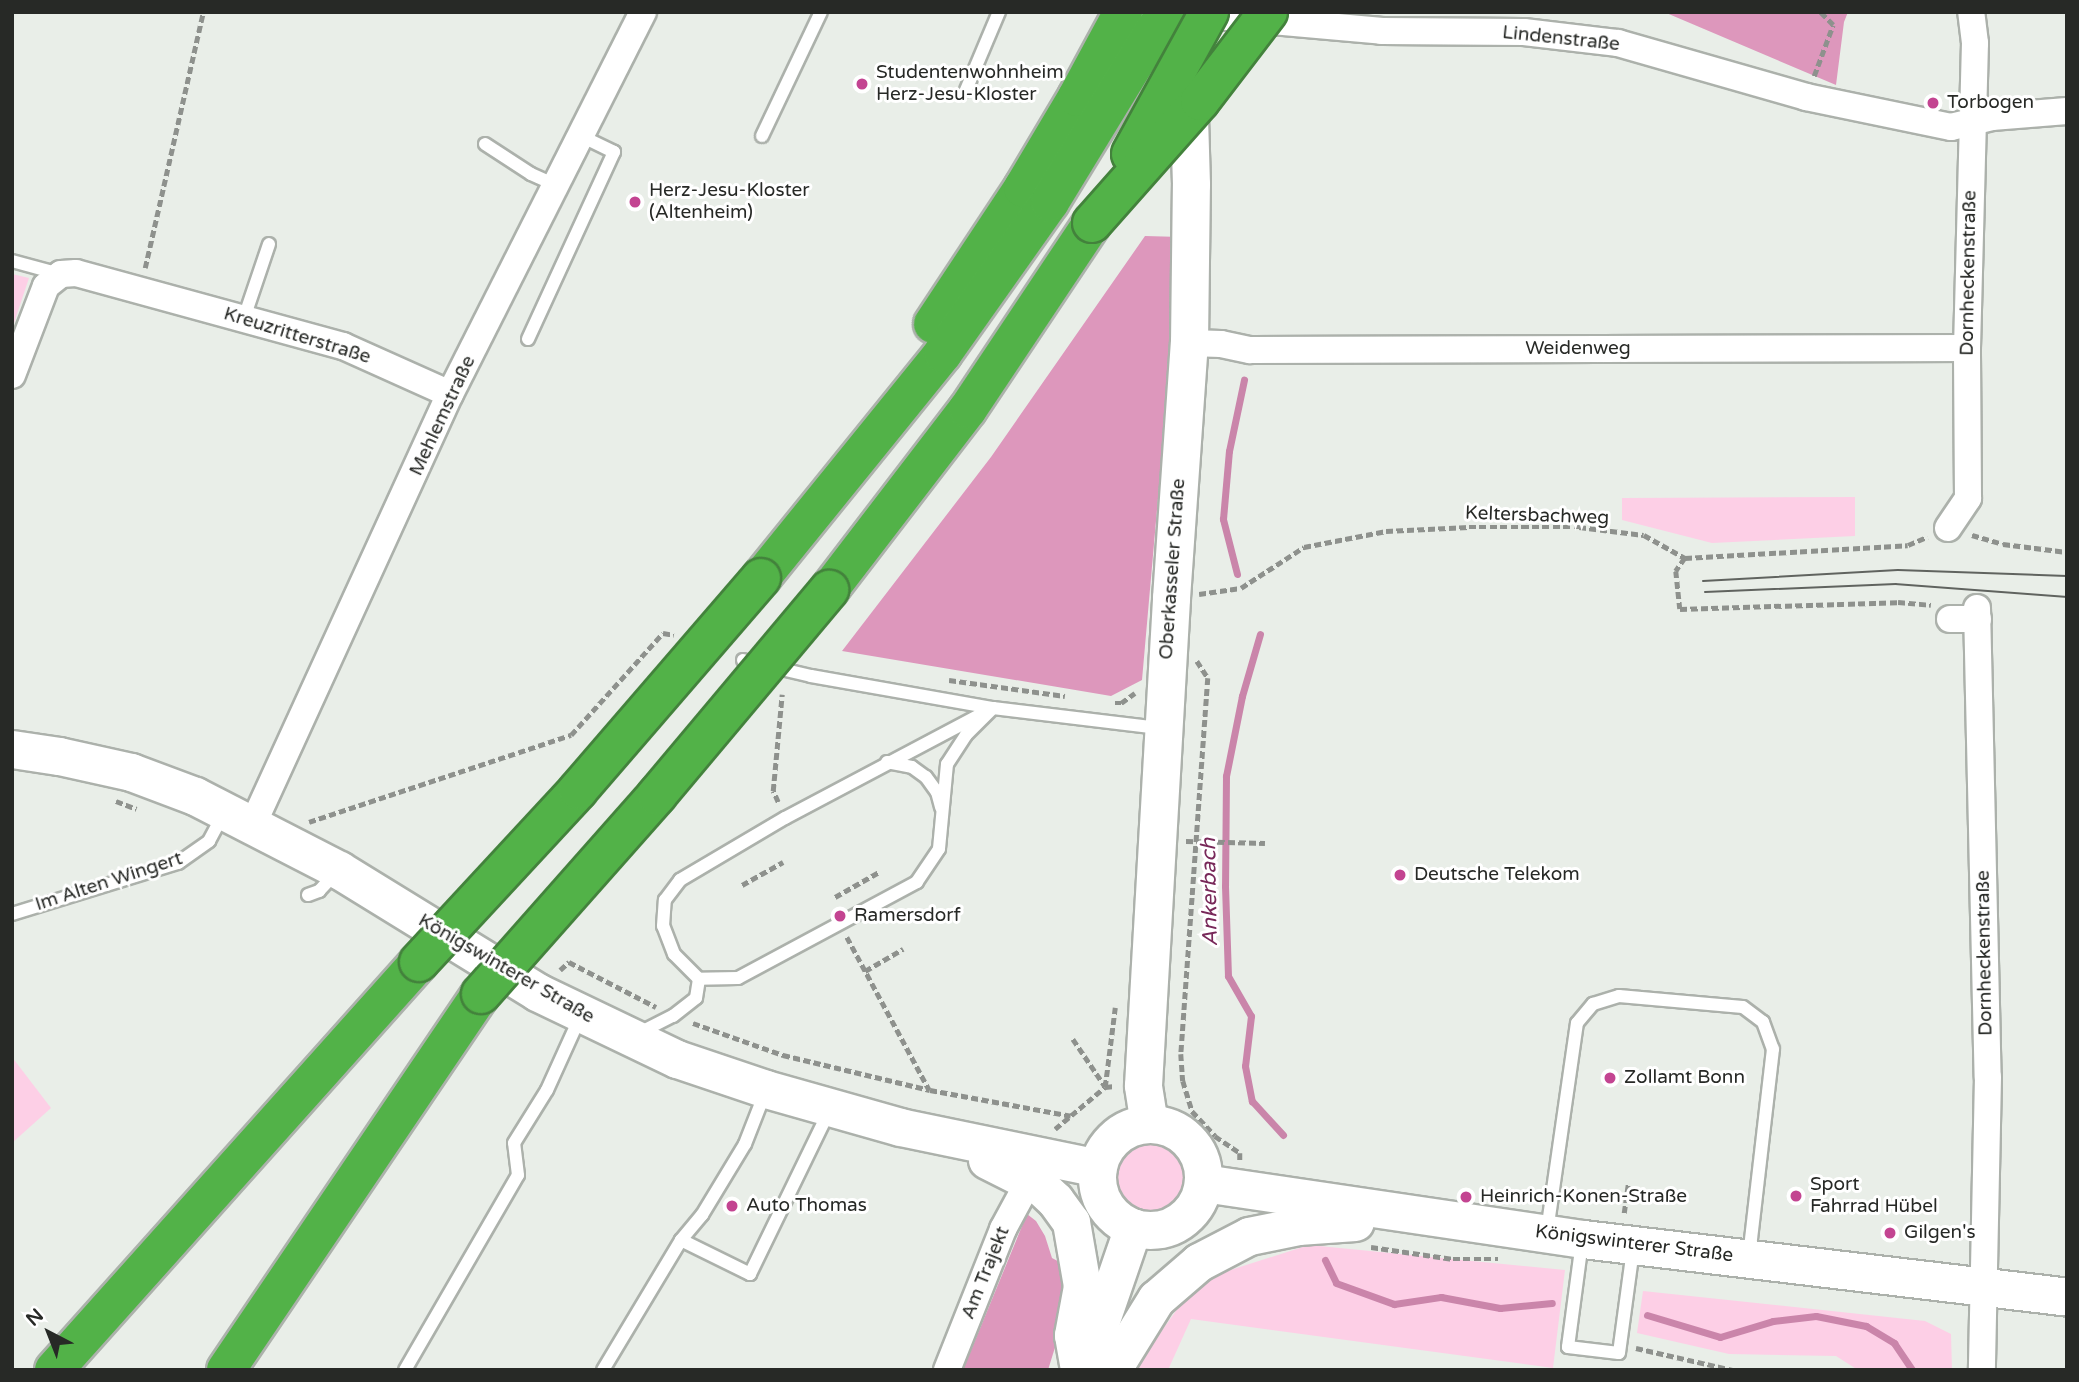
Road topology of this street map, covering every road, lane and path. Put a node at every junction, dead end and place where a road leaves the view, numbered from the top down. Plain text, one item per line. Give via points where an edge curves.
1 (203, 12) edge
2 (643, 12) edge
3 (821, 12) edge
4 (999, 12) edge
5 (1123, 12) edge
6 (1166, 12) edge
7 (1185, 12) edge
8 (1209, 12) edge
9 (1268, 12) edge
10 (1820, 12) edge
11 (1971, 12) edge
12 (966, 90) dead end
13 (1806, 97) junction
14 (2067, 111) edge
15 (1972, 122) junction
16 (581, 136) junction
17 (762, 136) dead end
18 (485, 144) dead end
19 (556, 185) junction
20 (1036, 195) junction
21 (1092, 223) junction
22 (269, 244) dead end
23 (12, 261) edge
24 (61, 274) junction
25 (140, 289) junction
26 (244, 318) junction
27 (528, 339) dead end
28 (1189, 343) junction
29 (1967, 348) junction
30 (12, 375) edge
31 (450, 394) junction
32 (1948, 528) junction
33 (2067, 552) edge
34 (1685, 558) junction
35 (1193, 604) dead end
36 (1977, 614) junction
37 (1950, 619) dead end
38 (676, 635) dead end
39 (1191, 650) dead end
40 (743, 660) dead end
41 (784, 669) junction
42 (943, 679) dead end
43 (1143, 685) dead end
44 (1077, 698) dead end
45 (1104, 702) dead end
46 (993, 708) junction
47 (1163, 729) junction
48 (12, 749) edge
49 (887, 762) junction
50 (113, 800) dead end
51 (150, 814) dead end
52 (943, 816) junction
53 (239, 817) junction
54 (785, 818) junction
55 (310, 822) dead end
56 (1196, 842) junction
57 (1265, 843) dead end
58 (783, 862) dead end
59 (339, 870) junction
60 (879, 872) dead end
61 (742, 885) dead end
62 (308, 895) dead end
63 (835, 897) dead end
64 (12, 914) edge
65 (840, 924) junction
66 (903, 949) dead end
67 (865, 971) junction
68 (550, 978) dead end
69 (699, 979) junction
70 (581, 1015) junction
71 (673, 1016) junction
72 (632, 1038) junction
73 (1073, 1040) dead end
74 (1105, 1087) dead end
75 (766, 1089) junction
76 (930, 1090) junction
77 (831, 1107) junction
78 (1072, 1116) dead end
79 (1149, 1124) junction
80 (922, 1132) junction
81 (1240, 1153) dead end
82 (1098, 1168) junction
83 (1030, 1179) junction
84 (1628, 1183) dead end
85 (1203, 1184) junction
86 (1404, 1215) junction
87 (1133, 1227) junction
88 (1629, 1229) junction
89 (1547, 1233) junction
90 (1583, 1239) junction
91 (681, 1240) junction
92 (1748, 1258) junction
93 (1981, 1287) junction
94 (2067, 1297) edge
95 (1635, 1348) dead end
96 (229, 1367) edge
97 (54, 1370) edge
98 (405, 1370) edge
99 (603, 1370) edge
100 (947, 1370) edge
101 (1082, 1370) edge
102 (1112, 1370) edge
103 (1733, 1370) edge
104 (1780, 1370) edge
105 (1789, 1370) edge
106 (1982, 1370) edge

1 - 25 path
2 - 16 street, Mehlemstraße
3 - 17 lane
4 - 12 lane
5 - 20 highway via 1077,97
6 - 20 highway
7 - 13 street, Lindenstraße via 1382,31 1524,32 1618,43
7 - 28 main road, Oberkasseler Straße via 1191,184
8 - 21 highway, bridge
9 - 21 highway, bridge via 1200,101
10 - 13 path via 1833,25
11 - 15 street, Dornheckenstraße via 1975,43
13 - 15 street, Lindenstraße via 1951,127
14 - 15 street, Lindenstraße
15 - 29 street, Dornheckenstraße
16 - 19 street, Mehlemstraße
16 - 27 lane via 614,152
18 - 19 lane
19 - 31 street, Mehlemstraße
20 - 97 highway, bridge via 761,578 578,790
21 - 96 highway, bridge via 968,409 829,590 481,994
22 - 26 lane
23 - 24 lane
24 - 25 street, Kreuzritterstraße
24 - 30 street via 46,286
25 - 26 street, Kreuzritterstraße
26 - 31 street, Kreuzritterstraße via 343,346
28 - 29 street, Weidenweg via 1250,350
28 - 47 main road, Oberkasseler Straße
29 - 32 street, Dornheckenstraße via 1968,498
31 - 53 street, Mehlemstraße
32 - 33 path via 2003,544
32 - 34 path via 1908,545
34 - 35 path, Keltersbachweg via 1644,535 1579,527 1386,531 1304,547 1241,588 1194,595
34 - 36 path via 1676,571 1680,609 1898,602
36 - 37 street
36 - 93 street, Dornheckenstraße via 1988,1077
38 - 55 path via 663,633 571,735
39 - 56 path via 1208,678
40 - 41 lane
41 - 46 lane
41 - 54 path via 773,791
42 - 44 path
43 - 45 path via 1121,703
46 - 47 lane
46 - 49 lane
46 - 52 lane via 966,735 947,764
47 - 79 main road, Oberkasseler Straße via 1143,1085
48 - 53 main road, Königswinterer Straße via 131,772
49 - 52 lane via 912,766 926,777 937,792
49 - 54 lane
50 - 51 path
52 - 65 lane via 939,849 917,882
53 - 59 main road, Königswinterer Straße
53 - 64 lane, Im Alten Wingert via 178,863
54 - 69 lane via 680,880 665,900 663,926 674,954
56 - 57 path
56 - 81 path via 1183,1081 1192,1111 1215,1136
58 - 61 path
59 - 62 lane via 319,891
59 - 70 main road, Königswinterer Straße
60 - 63 path
65 - 67 path
65 - 69 lane via 738,978
66 - 67 path
67 - 76 path
68 - 71 path via 569,962
69 - 71 lane via 696,998
70 - 72 main road, Königswinterer Straße
70 - 98 lane via 547,1090 514,1143 517,1175
71 - 72 lane
71 - 76 path via 783,1055
72 - 75 main road, Königswinterer Straße via 677,1059
73 - 74 path
75 - 77 main road, Königswinterer Straße
75 - 91 lane via 745,1144 702,1215
76 - 78 path
77 - 80 main road, Königswinterer Straße
77 - 91 lane via 750,1274
79 - 82 main road via 1115,1137
79 - 85 main road via 1174,1130 1194,1147
80 - 82 main road, Königswinterer Straße
80 - 83 main road
82 - 87 main road via 1104,1204
83 - 100 street, Am Trajekt via 1003,1229
83 - 101 main road via 1055,1200 1071,1222 1082,1286 1073,1335
84 - 88 path
85 - 86 main road, Königswinterer Straße
85 - 87 main road via 1184,1218 1159,1230
86 - 89 main road, Königswinterer Straße
86 - 102 main road via 1249,1236 1199,1262 1156,1299
87 - 101 main road
88 - 90 main road, Königswinterer Straße
88 - 90 lane via 1619,1353 1568,1347
88 - 92 main road, Königswinterer Straße
89 - 90 main road, Königswinterer Straße
89 - 92 lane via 1577,1023 1593,1004 1619,996 1743,1007 1763,1022 1773,1049
91 - 99 lane
92 - 93 main road, Königswinterer Straße
93 - 94 main road, Königswinterer Straße
93 - 106 street
95 - 103 path
104 - 105 path

